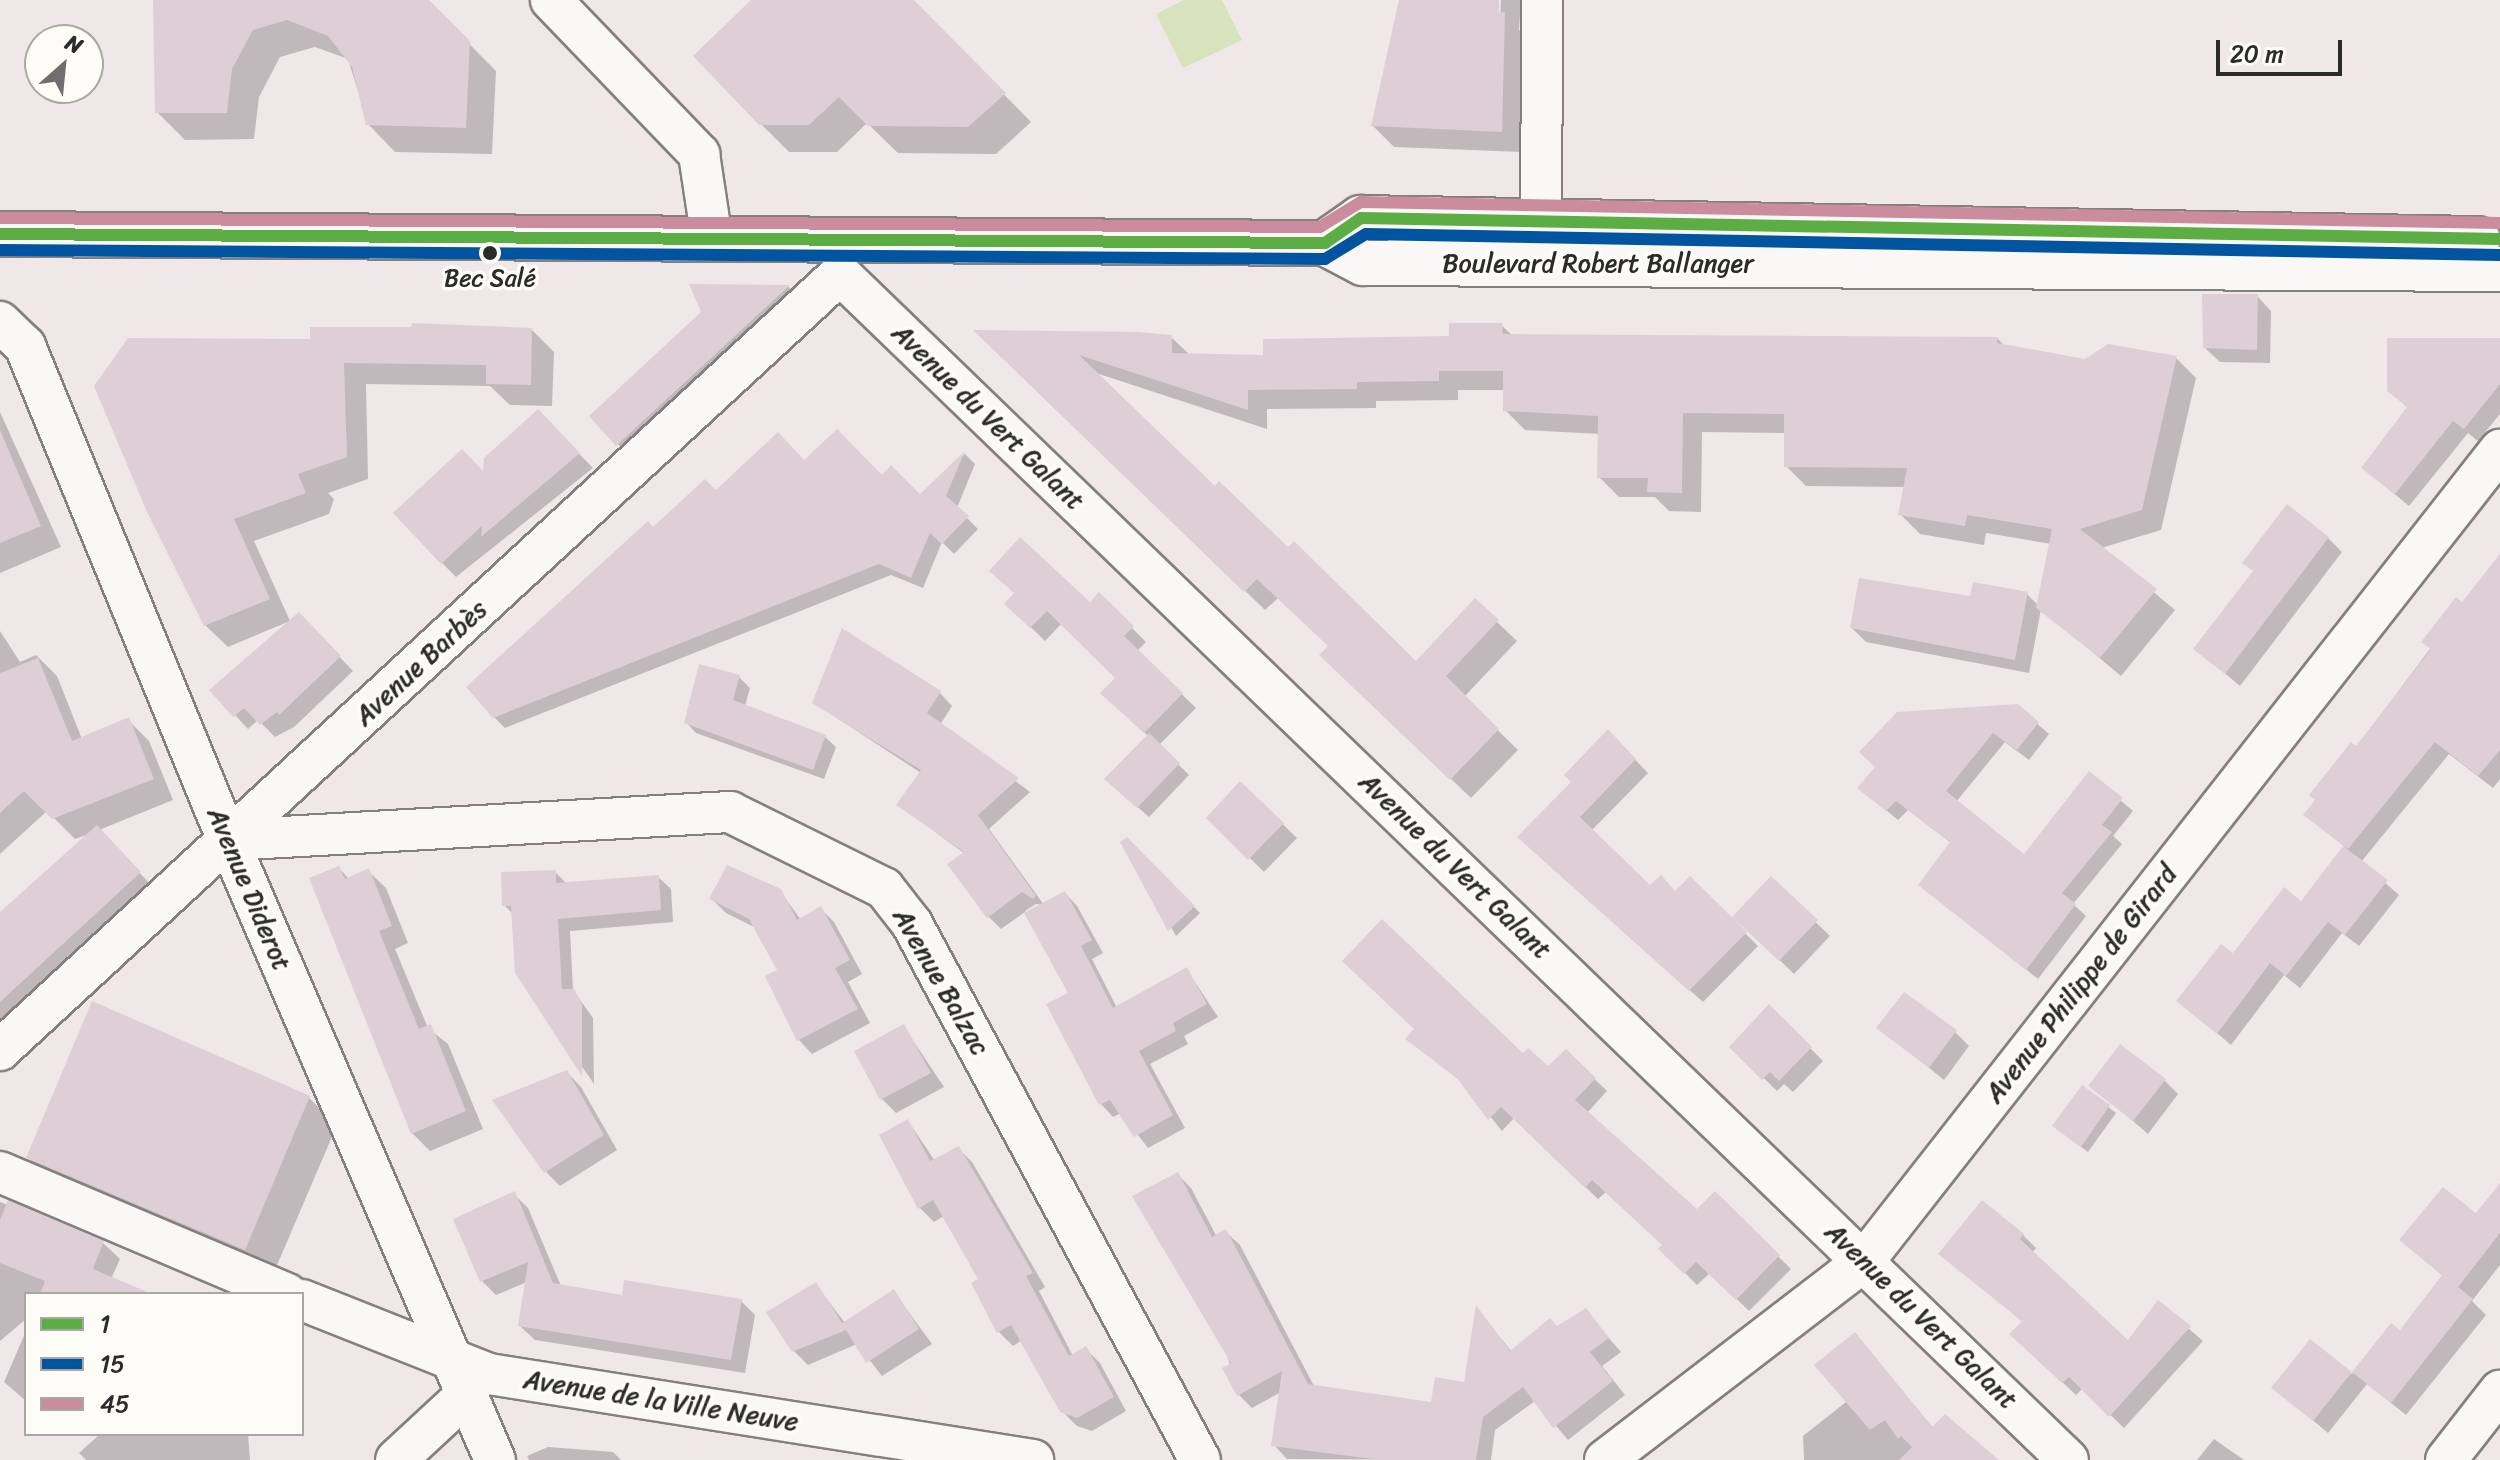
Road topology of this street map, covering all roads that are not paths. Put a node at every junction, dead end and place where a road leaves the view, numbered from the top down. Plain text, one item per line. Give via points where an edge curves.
1 (551, 0) edge
2 (1542, 0) edge
3 (1541, 222) junction
4 (0, 234) edge
5 (2500, 239) edge
6 (712, 240) junction
7 (1325, 243) junction
8 (839, 257) junction
9 (2500, 269) edge
10 (0, 322) edge
11 (2500, 450) edge
12 (229, 840) junction
13 (0, 1050) edge
14 (0, 1172) edge
15 (1864, 1261) junction
16 (282, 1292) edge
17 (304, 1301) edge
18 (462, 1379) junction
19 (2500, 1391) edge
20 (396, 1460) edge
21 (495, 1460) edge
22 (1033, 1460) edge
23 (1200, 1460) edge
24 (1605, 1460) edge
25 (2068, 1460) edge
26 (2446, 1460) edge

1 - 6 street via 699,154
2 - 3 street
3 - 5 main road, Boulevard Robert Ballanger
3 - 7 main road, Boulevard Robert Ballanger via 1361,218
4 - 6 main road, Boulevard Robert Ballanger
6 - 8 main road, Boulevard Robert Ballanger
7 - 8 main road, Boulevard Robert Ballanger
7 - 9 main road, Boulevard Robert Ballanger via 1363,263
8 - 12 street, Avenue Barbès
8 - 15 street, Avenue du Vert Galant
10 - 12 street, Avenue Diderot via 25,346
11 - 15 street, Avenue Philippe de Girard
12 - 13 street, Avenue Barbès
12 - 18 street, Avenue Diderot
12 - 23 street, Avenue Balzac via 730,812 884,888 912,924
14 - 16 street
15 - 24 street, Avenue Philippe de Girard
15 - 25 street, Avenue du Vert Galant
17 - 18 street, Avenue de la Ville Neuve
18 - 20 street
18 - 21 street, Avenue Diderot
18 - 22 street, Avenue de la Ville Neuve via 489,1374
19 - 26 street

